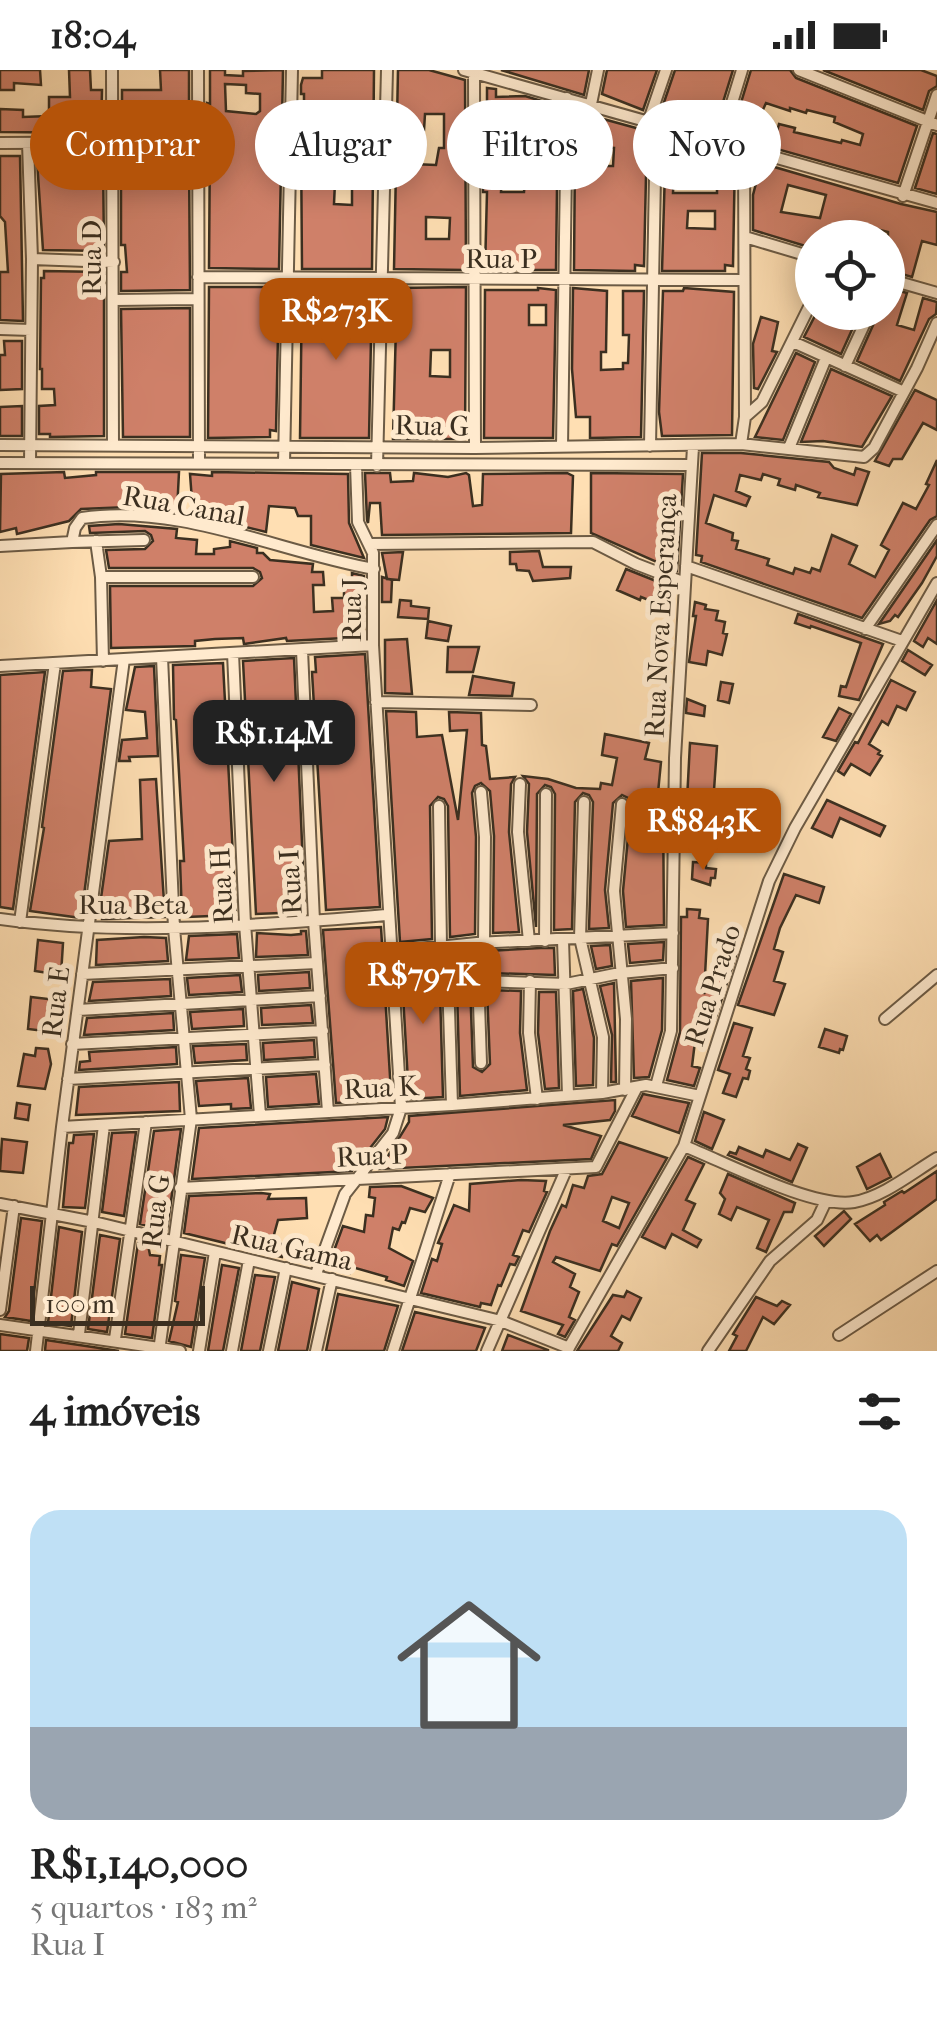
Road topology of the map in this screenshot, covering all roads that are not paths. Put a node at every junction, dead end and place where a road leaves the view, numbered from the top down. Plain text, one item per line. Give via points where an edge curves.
1 (112, 70) edge
2 (198, 70) edge
3 (292, 70) edge
4 (387, 70) edge
5 (598, 70) edge
6 (666, 70) edge
7 (742, 70) edge
8 (799, 70) edge
9 (469, 71) edge
10 (937, 95) edge
11 (568, 98) junction
12 (112, 100) edge
13 (197, 100) edge
14 (576, 100) edge
15 (592, 100) edge
16 (658, 100) edge
17 (733, 100) edge
18 (932, 124) edge
19 (28, 142) joint
20 (0, 143) edge
21 (781, 161) edge
22 (113, 190) edge
23 (197, 190) edge
24 (653, 190) edge
25 (744, 190) edge
26 (902, 196) junction
27 (937, 203) edge
28 (745, 237) junction
29 (795, 252) edge
30 (32, 259) junction
31 (114, 262) junction
32 (198, 278) junction
33 (288, 280) junction
34 (380, 280) junction
35 (563, 280) junction
36 (653, 280) junction
37 (744, 280) junction
38 (473, 281) junction
39 (905, 284) edge
40 (937, 292) edge
41 (198, 299) junction
42 (114, 300) junction
43 (937, 322) edge
44 (0, 330) edge
45 (31, 330) junction
46 (799, 330) edge
47 (862, 330) edge
48 (793, 342) junction
49 (826, 358) junction
50 (845, 366) junction
51 (904, 392) junction
52 (745, 417) junction
53 (741, 444) junction
54 (0, 445) edge
55 (30, 445) junction
56 (112, 446) junction
57 (200, 446) junction
58 (650, 446) junction
59 (693, 446) junction
60 (377, 447) junction
61 (562, 447) junction
62 (284, 448) junction
63 (475, 448) junction
64 (789, 448) junction
65 (0, 463) edge
66 (30, 463) junction
67 (200, 463) junction
68 (284, 464) junction
69 (356, 465) junction
70 (692, 465) junction
71 (377, 466) junction
72 (937, 526) edge
73 (144, 540) dead end
74 (72, 542) junction
75 (96, 542) junction
76 (370, 544) junction
77 (0, 546) edge
78 (686, 566) junction
79 (374, 569) junction
80 (254, 577) dead end
81 (101, 578) junction
82 (684, 583) junction
83 (937, 583) edge
84 (865, 629) junction
85 (902, 641) junction
86 (373, 645) junction
87 (302, 650) junction
88 (233, 654) junction
89 (162, 657) junction
90 (124, 659) junction
91 (104, 660) junction
92 (55, 663) junction
93 (0, 666) edge
94 (376, 702) junction
95 (531, 705) dead end
96 (520, 784) dead end
97 (481, 792) dead end
98 (546, 794) dead end
99 (584, 802) dead end
100 (622, 804) dead end
101 (439, 806) dead end
102 (387, 915) junction
103 (0, 920) edge
104 (314, 921) junction
105 (20, 922) junction
106 (245, 924) junction
107 (174, 928) junction
108 (88, 930) junction
109 (673, 934) junction
110 (617, 936) junction
111 (580, 938) junction
112 (529, 940) junction
113 (546, 940) junction
114 (563, 940) junction
115 (481, 943) junction
116 (444, 946) junction
117 (389, 952) junction
118 (317, 962) junction
119 (248, 966) junction
120 (673, 968) junction
121 (178, 969) junction
122 (620, 972) junction
123 (82, 974) junction
124 (937, 975) edge
125 (591, 980) junction
126 (530, 981) junction
127 (478, 982) junction
128 (566, 984) junction
129 (320, 996) junction
130 (251, 1000) junction
131 (181, 1005) junction
132 (78, 1010) junction
133 (885, 1019) dead end
134 (322, 1031) junction
135 (254, 1036) junction
136 (184, 1038) junction
137 (72, 1044) junction
138 (482, 1063) dead end
139 (325, 1065) junction
140 (256, 1068) junction
141 (187, 1072) junction
142 (68, 1079) junction
143 (656, 1086) junction
144 (631, 1088) junction
145 (602, 1093) junction
146 (568, 1095) junction
147 (700, 1096) junction
148 (537, 1099) junction
149 (452, 1105) junction
150 (400, 1108) junction
151 (328, 1112) junction
152 (260, 1115) junction
153 (191, 1119) junction
154 (146, 1122) junction
155 (104, 1124) junction
156 (62, 1128) junction
157 (684, 1146) junction
158 (937, 1158) edge
159 (566, 1170) junction
160 (450, 1174) junction
161 (358, 1178) junction
162 (180, 1188) junction
163 (825, 1203) junction
164 (0, 1204) edge
165 (14, 1206) junction
166 (53, 1213) junction
167 (94, 1222) junction
168 (130, 1231) junction
169 (174, 1242) junction
170 (215, 1252) junction
171 (249, 1260) junction
172 (286, 1268) junction
173 (937, 1271) edge
174 (316, 1274) junction
175 (332, 1279) junction
176 (408, 1298) junction
177 (0, 1310) edge
178 (502, 1321) junction
179 (0, 1325) edge
180 (39, 1329) junction
181 (79, 1334) junction
182 (839, 1335) dead end
183 (115, 1339) junction
184 (159, 1349) edge
185 (568, 1350) edge
186 (36, 1351) edge
187 (180, 1351) edge
188 (199, 1351) edge
189 (232, 1351) edge
190 (269, 1351) edge
191 (316, 1351) edge
192 (394, 1351) edge
193 (487, 1351) edge
194 (708, 1351) edge

1 - 12 street, Rua D
2 - 13 street
3 - 33 street
4 - 34 street
5 - 15 street
6 - 16 street
7 - 17 street
8 - 18 street
9 - 11 street
9 - 38 street
10 - 18 street
11 - 14 street
11 - 35 street
18 - 26 street
19 - 20 street
19 - 30 street
21 - 26 street
22 - 31 street, Rua D
23 - 32 street
24 - 36 street
25 - 28 street
26 - 27 street
28 - 29 street
28 - 37 street
30 - 31 street
30 - 45 street
31 - 42 street, Rua D
32 - 33 street, Rua P
32 - 41 street
33 - 34 street, Rua P
33 - 62 street
34 - 38 street, Rua P
34 - 60 street
35 - 36 street, Rua P
35 - 38 street, Rua P
35 - 61 street
36 - 37 street, Rua P
36 - 58 street
37 - 52 street
38 - 63 street
39 - 40 street
41 - 42 street
41 - 57 street
42 - 56 street, Rua D
43 - 51 street
44 - 45 street
45 - 55 street
46 - 48 street
47 - 50 street
48 - 49 street
48 - 52 street via 762,402
49 - 50 street
49 - 64 street
50 - 51 street
51 - 64 street, Rua G via 864,457
52 - 53 street
53 - 59 street, Rua G
53 - 64 street, Rua G
54 - 55 street, Rua G
55 - 56 street, Rua G
55 - 66 street
56 - 57 street, Rua G
57 - 62 street, Rua G
57 - 67 street
58 - 59 street, Rua G
58 - 61 street, Rua G
59 - 70 street, Rua Nova Esperança
60 - 62 street, Rua G
60 - 63 street, Rua G
60 - 71 street
61 - 63 street, Rua G
62 - 68 street
65 - 66 street, Rua G
66 - 67 street, Rua G
67 - 68 street, Rua G
68 - 69 street, Rua G
69 - 71 street, Rua G
69 - 76 street, Rua J via 358,522
70 - 71 street, Rua G
70 - 78 street, Rua Nova Esperança
72 - 84 street
73 - 75 street
74 - 75 street
74 - 77 street
74 - 79 street, Rua Canal via 82,518 142,516
75 - 81 street
76 - 79 street, Rua J
76 - 82 street via 593,542
78 - 82 street, Rua Nova Esperança
78 - 84 street
79 - 86 street, Rua J
80 - 81 street
81 - 91 street
82 - 109 street, Rua Nova Esperança
83 - 85 street, Rua Prado
84 - 85 street
85 - 147 street, Rua Prado via 769,881
86 - 87 street
86 - 94 street, Rua J
87 - 88 street
87 - 104 street, Rua I
88 - 89 street
88 - 106 street, Rua H
89 - 90 street
89 - 107 street, Rua G
90 - 91 street
90 - 108 street, Rua E
91 - 92 street
92 - 93 street
92 - 105 street
94 - 95 street
94 - 102 street, Rua J
96 - 112 street
97 - 115 street
98 - 113 street
99 - 111 street
100 - 110 street
101 - 116 street
102 - 104 street, Rua Beta
102 - 117 street, Rua J
103 - 105 street, Rua Beta
104 - 106 street, Rua Beta
104 - 118 street, Rua I
105 - 108 street, Rua Beta
106 - 107 street, Rua Beta
106 - 119 street, Rua H
107 - 108 street, Rua Beta
107 - 121 street, Rua G
108 - 123 street, Rua E
109 - 110 street
109 - 120 street, Rua Nova Esperança
110 - 111 street
110 - 122 street
111 - 114 street
111 - 125 street
112 - 113 street
112 - 115 street
113 - 114 street
114 - 128 street
115 - 116 street
115 - 127 street
116 - 117 street
116 - 149 street
117 - 150 street, Rua J
118 - 119 street
118 - 129 street, Rua I
119 - 121 street
119 - 130 street, Rua H
120 - 122 street
120 - 143 street, Rua Nova Esperança via 671,1032
121 - 123 street
121 - 131 street, Rua G
122 - 125 street
122 - 144 street
123 - 132 street, Rua E
124 - 133 street
125 - 128 street
125 - 145 street via 604,1038
126 - 127 street
126 - 128 street
126 - 148 street
127 - 138 street
128 - 146 street
129 - 130 street
129 - 134 street, Rua I
130 - 131 street
130 - 135 street, Rua H
131 - 132 street
131 - 136 street, Rua G
132 - 137 street, Rua E
134 - 135 street
134 - 139 street, Rua I
135 - 136 street
135 - 140 street, Rua H
136 - 137 street
136 - 141 street, Rua G
137 - 142 street, Rua E
139 - 140 street
139 - 151 street, Rua I
140 - 141 street
140 - 152 street, Rua H
141 - 142 street
141 - 153 street, Rua G
142 - 156 street, Rua E
143 - 144 street, Rua K
143 - 147 street, Rua K
144 - 145 street, Rua K
144 - 159 street via 596,1167
145 - 146 street, Rua K
146 - 148 street, Rua K
147 - 157 street, Rua Prado
148 - 149 street, Rua K
149 - 150 street, Rua K
150 - 151 street, Rua K
150 - 161 street via 393,1133
151 - 152 street, Rua K
152 - 153 street, Rua K
153 - 154 street, Rua K
153 - 162 street, Rua G
154 - 155 street, Rua K
154 - 168 street
155 - 156 street, Rua K
155 - 167 street
156 - 166 street, Rua E
157 - 163 street
157 - 185 street, Rua Prado
158 - 163 street via 873,1196
159 - 160 street, Rua P
159 - 178 street
160 - 161 street, Rua P
160 - 176 street
161 - 162 street, Rua P
161 - 174 street via 334,1219
162 - 169 street, Rua G
163 - 194 street via 816,1220 770,1261
164 - 165 street, Rua Gama
165 - 166 street, Rua Gama
165 - 177 street
166 - 167 street, Rua Gama
166 - 180 street, Rua E
167 - 168 street, Rua Gama
167 - 181 street
168 - 169 street, Rua Gama
168 - 183 street
169 - 170 street, Rua Gama
169 - 184 street, Rua G
170 - 171 street, Rua Gama
170 - 188 street
171 - 172 street, Rua Gama
171 - 189 street
172 - 174 street, Rua Gama
172 - 190 street
173 - 182 street
174 - 175 street, Rua Gama
175 - 176 street, Rua Gama
175 - 191 street
176 - 178 street, Rua Gama
176 - 192 street
178 - 185 street, Rua Gama
178 - 193 street
179 - 180 street
180 - 181 street
180 - 186 street, Rua E
181 - 183 street
183 - 184 street
184 - 187 street

